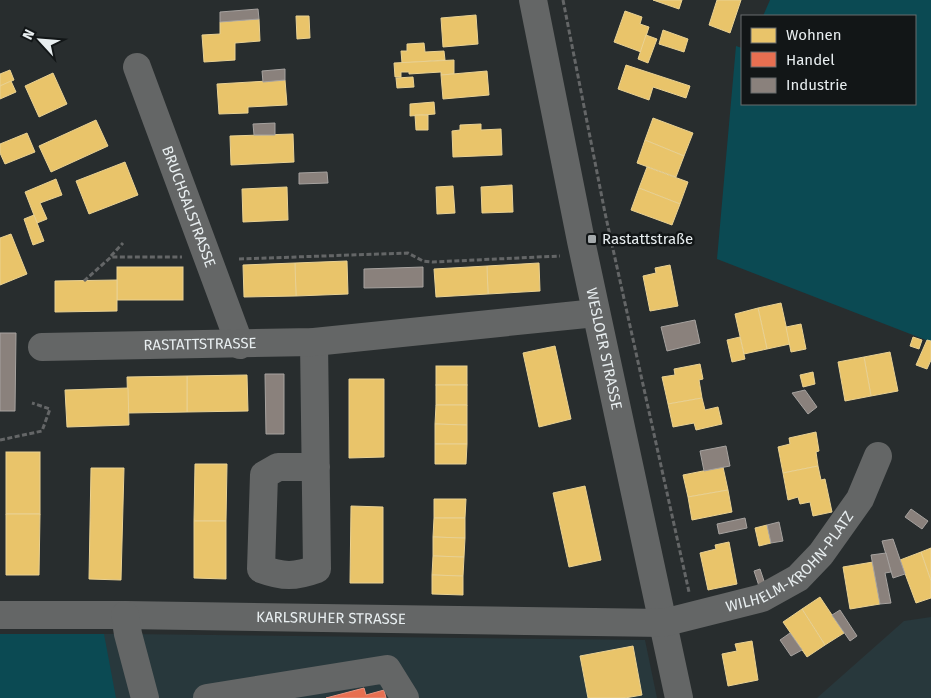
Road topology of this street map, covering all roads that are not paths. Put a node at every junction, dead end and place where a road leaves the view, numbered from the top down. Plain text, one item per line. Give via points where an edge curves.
1 (533, 0) edge
2 (137, 67) dead end
3 (596, 313) junction
4 (314, 342) junction
5 (240, 345) junction
6 (42, 348) dead end
7 (878, 456) dead end
8 (316, 467) dead end
9 (0, 615) edge
10 (125, 615) junction
11 (662, 623) junction
12 (145, 698) edge
13 (207, 698) edge
14 (405, 698) edge
15 (679, 698) edge

1 - 3 street, WESLOER STRASSE
2 - 5 street, BRUCHSALSTRASSE
3 - 4 street, RASTATTSTRASSE
3 - 11 street, WESLOER STRASSE
4 - 5 street, RASTATTSTRASSE
4 - 8 street
5 - 6 street, RASTATTSTRASSE
7 - 11 street, WILHELM-KROHN-PLATZ via 860,499 821,554 798,578 762,598
9 - 10 street, KARLSRUHER STRASSE
10 - 11 street, KARLSRUHER STRASSE
10 - 12 street
11 - 15 street, WESLOER STRASSE
13 - 14 street via 387,669

